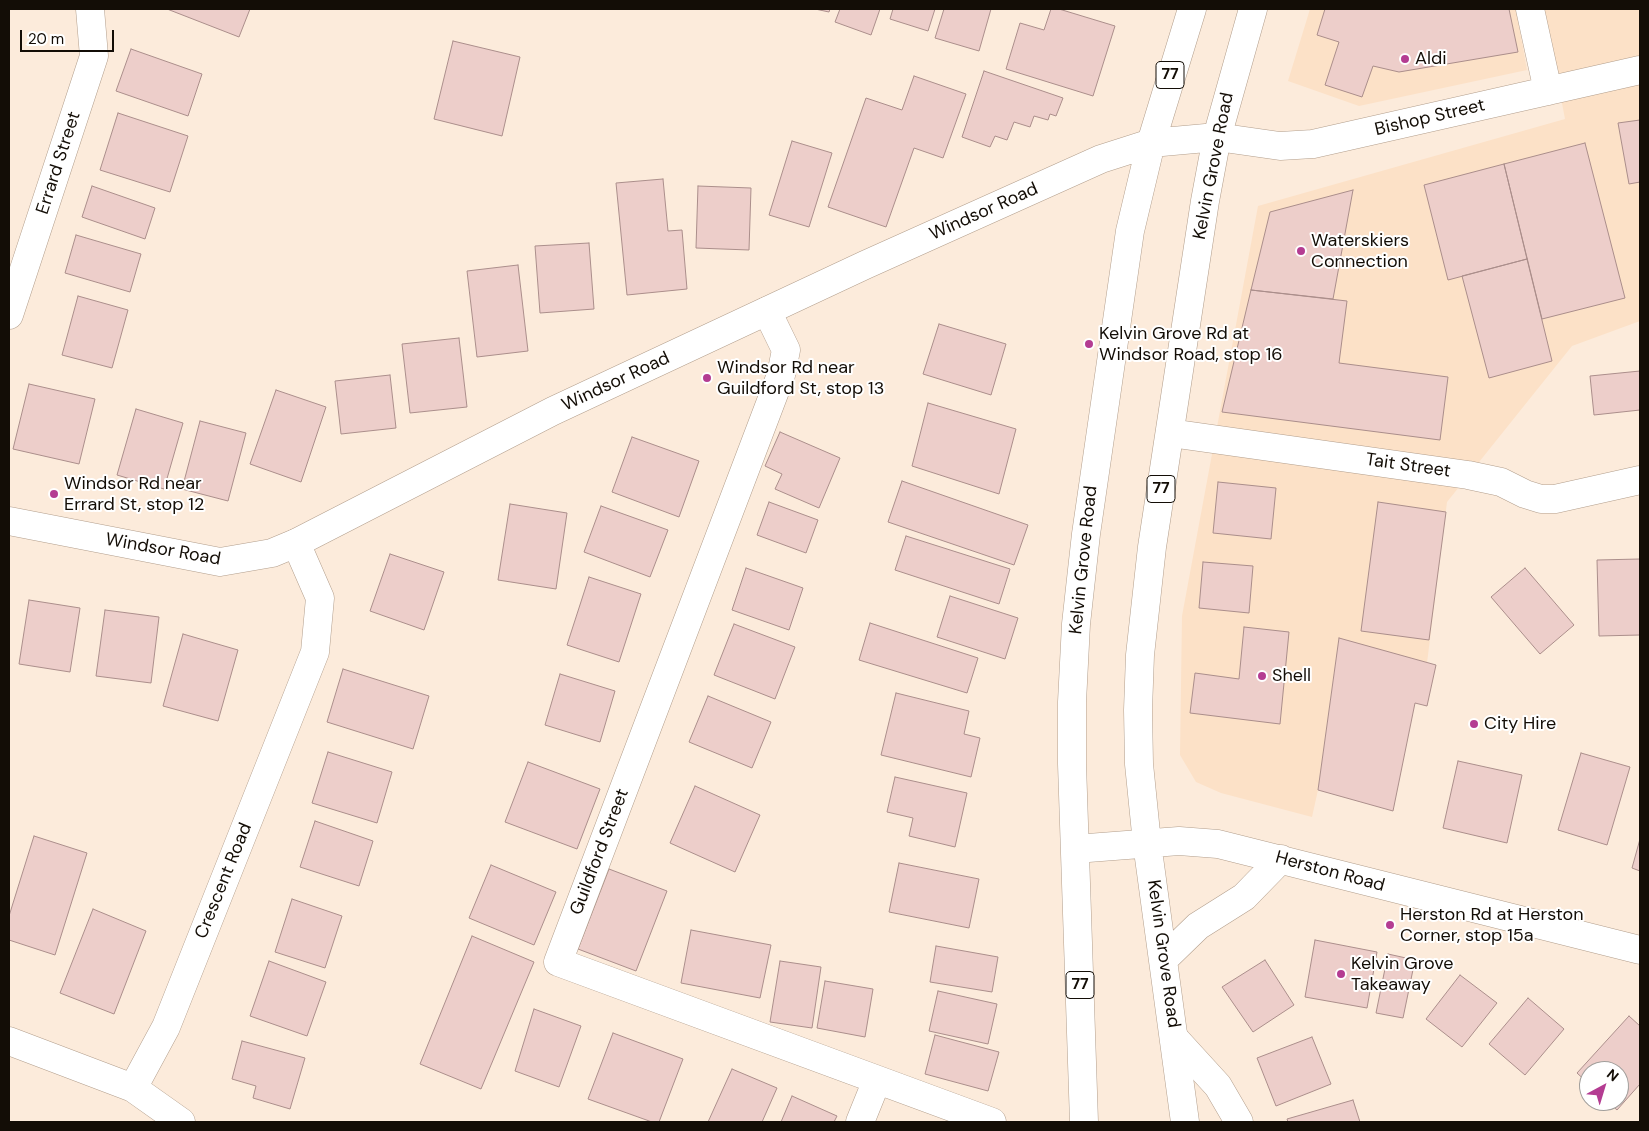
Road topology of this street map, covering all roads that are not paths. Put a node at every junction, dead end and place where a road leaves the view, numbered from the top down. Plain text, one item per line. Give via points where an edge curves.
1 (90, 9) edge
2 (1192, 9) edge
3 (1253, 9) edge
4 (1530, 9) edge
5 (1640, 70) edge
6 (1548, 91) junction
7 (1217, 137) junction
8 (1151, 143) junction
9 (767, 311) junction
10 (9, 316) edge
11 (1170, 433) junction
12 (1640, 480) edge
13 (9, 521) edge
14 (296, 543) junction
15 (1147, 843) junction
16 (1075, 849) junction
17 (1281, 859) junction
18 (1640, 950) edge
19 (1165, 958) junction
20 (1176, 1040) junction
21 (9, 1041) edge
22 (877, 1080) junction
23 (134, 1088) junction
24 (181, 1122) edge
25 (860, 1122) edge
26 (992, 1122) edge
27 (1084, 1122) edge
28 (1185, 1122) edge
29 (1239, 1122) edge

1 - 10 main road, Errard Street via 94,56
2 - 8 main road, Kelvin Grove Road / 77
3 - 7 main road, Kelvin Grove Road / 77
4 - 6 main road
5 - 6 main road, Bishop Street
6 - 7 main road, Bishop Street via 1313,144 1280,146
7 - 8 main road, Windsor Road
7 - 11 main road, Kelvin Grove Road / 77
8 - 9 main road, Windsor Road via 1101,159
8 - 16 main road, Kelvin Grove Road / 77 via 1130,231 1080,580 1072,702
9 - 14 main road, Windsor Road via 553,411
9 - 22 main road, Guildford Street via 786,350 781,375 558,962
11 - 12 main road, Tait Street via 1468,475 1501,482 1541,499 1556,499
11 - 15 main road, Kelvin Grove Road / 77 via 1152,547 1140,655 1139,764
13 - 14 main road, Windsor Road via 220,562 272,553
14 - 23 main road, Crescent Road via 320,598 314,652 166,1027
15 - 16 main road, Herston Road
15 - 17 main road, Herston Road via 1184,841 1218,844
15 - 19 main road, Kelvin Grove Road / 77
16 - 27 main road, Kelvin Grove Road / 77
17 - 18 main road, Herston Road
17 - 19 main road via 1244,896 1198,926
19 - 20 main road, Kelvin Grove Road / 77
20 - 28 main road, Kelvin Grove Road / 77
20 - 29 main road, Kelvin Grove Road via 1218,1086
21 - 23 main road
22 - 25 main road
22 - 26 main road, Guildford Street
23 - 24 main road

